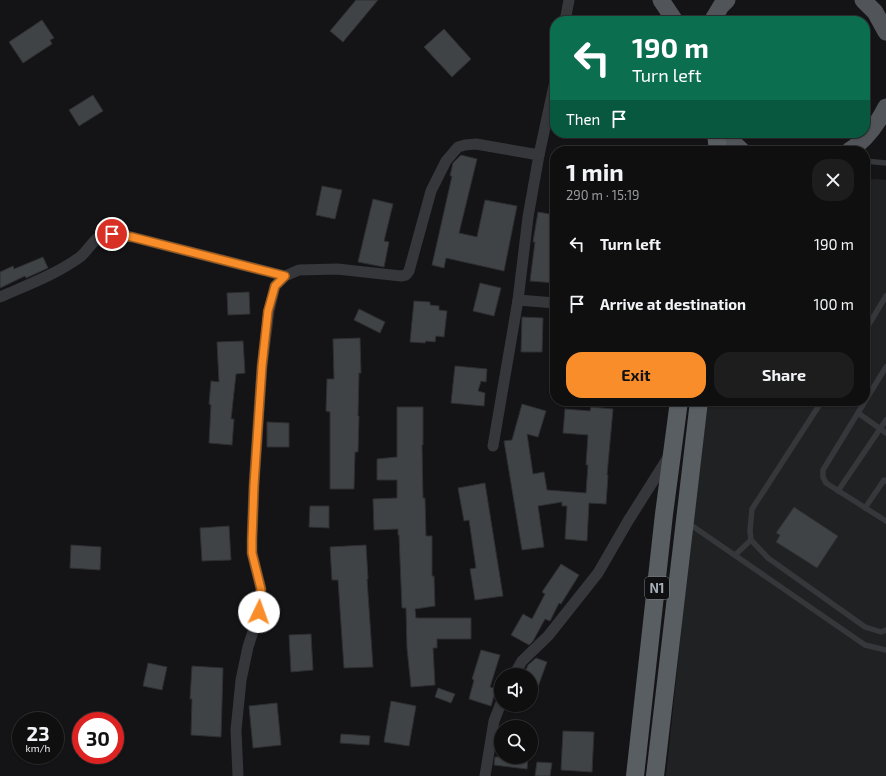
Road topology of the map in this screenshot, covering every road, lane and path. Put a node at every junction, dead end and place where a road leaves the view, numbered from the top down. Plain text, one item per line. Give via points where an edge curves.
1 (569, 0) edge
2 (661, 0) edge
3 (727, 0) edge
4 (863, 0) edge
5 (566, 16) edge
6 (672, 16) edge
7 (715, 16) edge
8 (886, 32) edge
9 (550, 104) edge
10 (886, 107) edge
11 (870, 132) edge
12 (728, 138) edge
13 (865, 138) edge
14 (737, 146) edge
15 (855, 146) edge
16 (539, 155) junction
17 (870, 162) edge
18 (886, 164) edge
19 (285, 276) junction
20 (886, 296) edge
21 (0, 297) edge
22 (518, 300) junction
23 (550, 303) edge
24 (870, 323) edge
25 (886, 367) edge
26 (870, 394) edge
27 (678, 406) edge
28 (698, 406) edge
29 (819, 406) edge
30 (863, 406) edge
31 (858, 414) junction
32 (886, 420) edge
33 (880, 429) junction
34 (886, 433) edge
35 (493, 446) dead end
36 (673, 450) junction
37 (885, 480) edge
38 (838, 491) junction
39 (864, 508) junction
40 (684, 520) junction
41 (886, 521) edge
42 (751, 540) junction
43 (735, 555) junction
44 (886, 630) edge
45 (886, 650) edge
46 (518, 668) edge
47 (498, 712) edge
48 (238, 776) edge
49 (485, 776) edge
50 (635, 776) edge
51 (656, 776) edge

1 - 5 street
2 - 6 main road
3 - 7 main road
4 - 8 main road via 875,12
9 - 16 street
10 - 11 main road
12 - 14 main road
13 - 15 main road
16 - 19 street via 476,144 458,147 446,161 430,191 406,275 299,270
16 - 22 street
17 - 18 lane
19 - 21 street via 112,234 103,235 81,256 58,271
19 - 48 street via 275,286 268,311 262,366 252,539 252,553 261,589 259,612 241,680 236,730
20 - 24 lane
22 - 23 street
22 - 35 street
25 - 26 lane
27 - 36 highway, N1
28 - 40 highway, N1
29 - 42 lane via 752,509
30 - 31 lane
31 - 33 lane
31 - 38 lane via 823,470 826,483
32 - 33 lane
33 - 34 lane
33 - 38 lane
36 - 46 street via 598,573 548,636
36 - 50 highway, N1
37 - 39 lane
38 - 39 lane
39 - 41 lane
40 - 43 lane
40 - 51 highway, N1
42 - 43 lane
42 - 44 lane via 768,558 865,627 881,632
43 - 45 lane via 865,646
47 - 49 street

